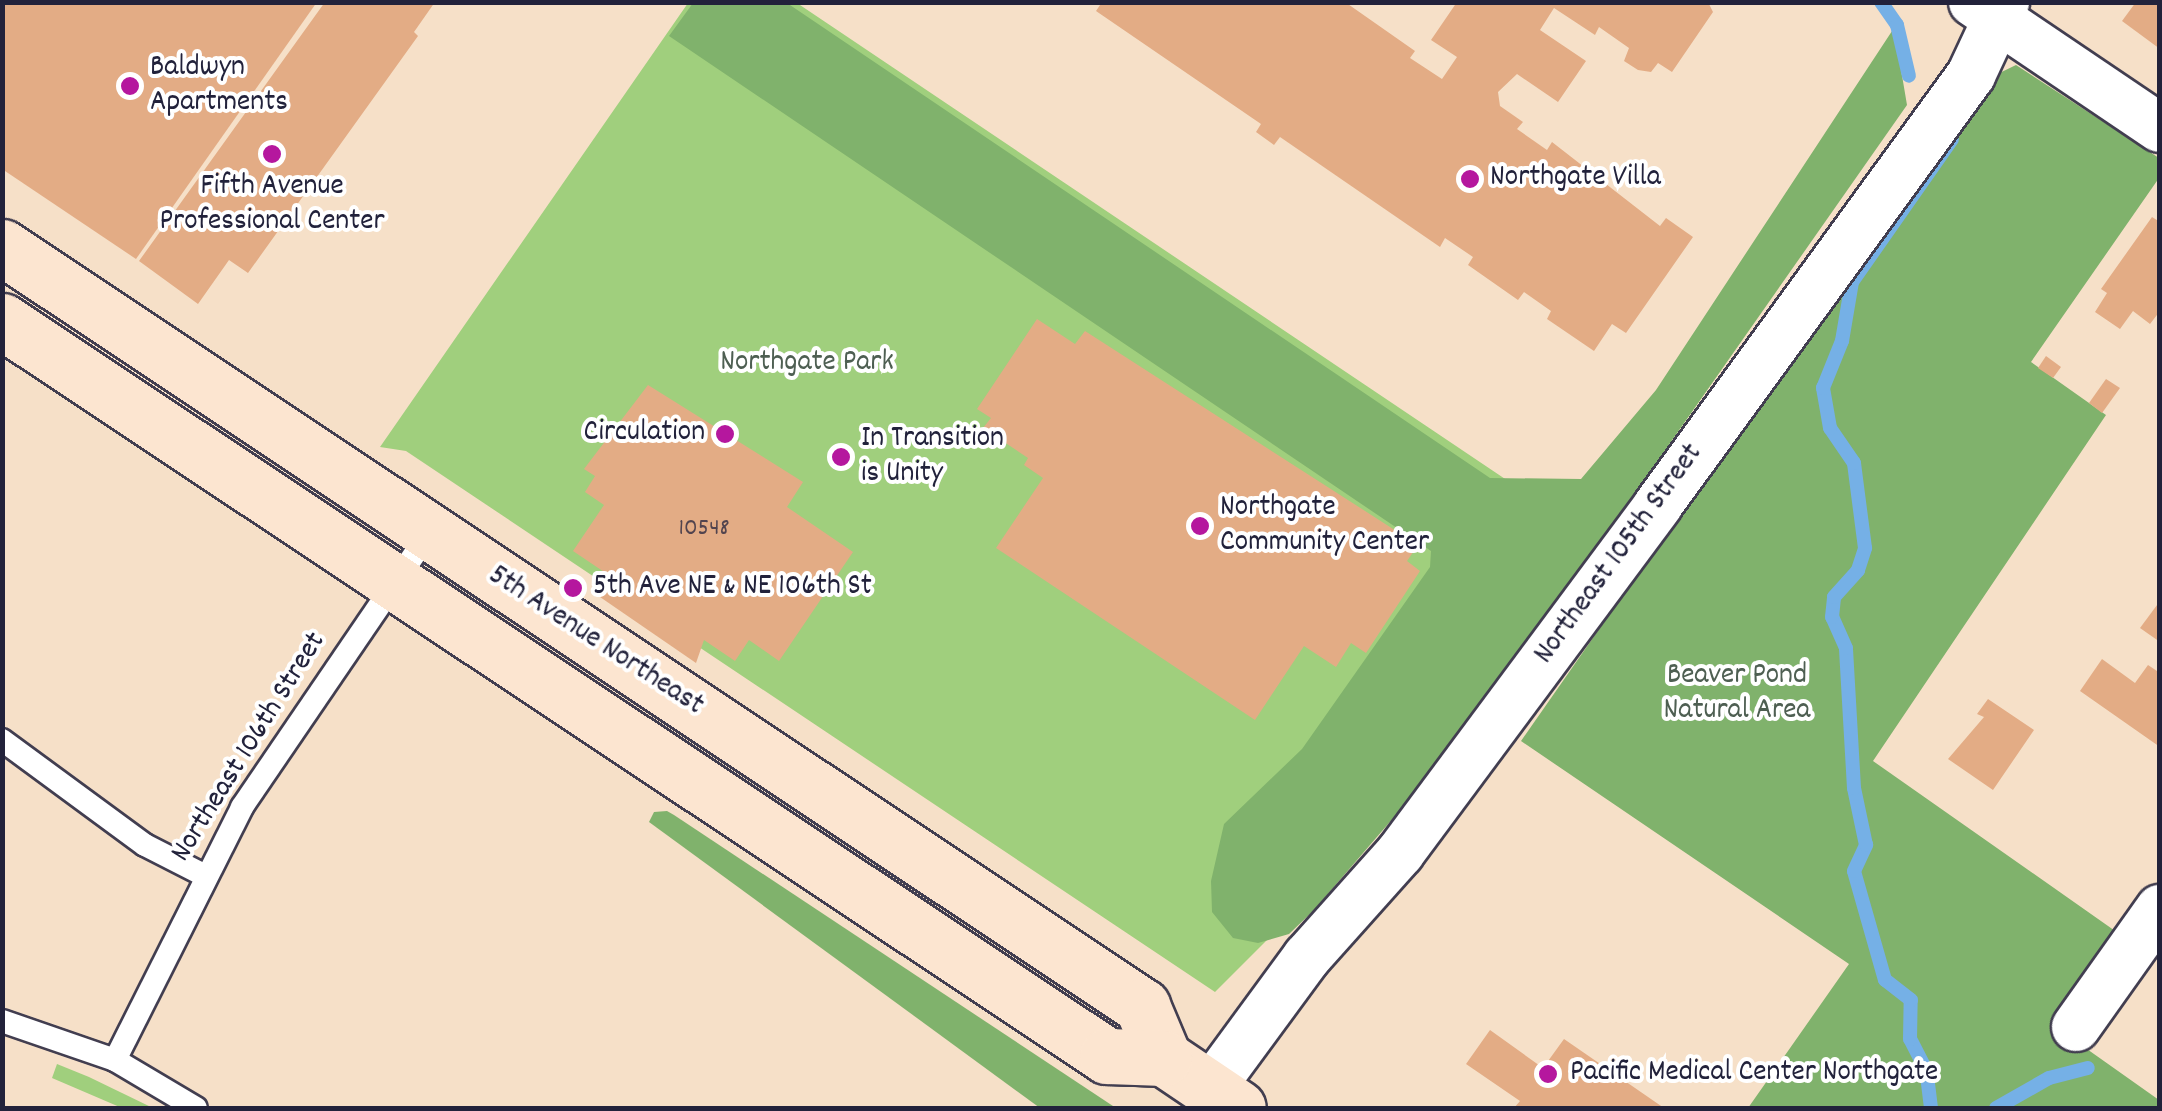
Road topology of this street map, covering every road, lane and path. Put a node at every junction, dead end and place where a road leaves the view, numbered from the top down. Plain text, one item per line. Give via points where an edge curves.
1 (1992, 8) edge
2 (2160, 128) edge
3 (2, 246) edge
4 (2, 321) edge
5 (429, 533) junction
6 (395, 580) junction
7 (2, 740) edge
8 (204, 875) junction
9 (2160, 909) edge
10 (2, 1021) edge
11 (2076, 1027) dead end
12 (1164, 1058) junction
13 (115, 1060) junction
14 (1224, 1099) edge
15 (196, 1108) edge

1 - 2 street
1 - 14 street, Northeast 105th Street via 1972,75 1400,853 1306,956
3 - 5 main road, 5th Avenue Northeast
4 - 6 main road, 5th Avenue Northeast
5 - 6 lane, Northeast 106th Street
5 - 12 main road, 5th Avenue Northeast via 1142,1006
6 - 8 lane, Northeast 106th Street via 242,806
6 - 12 main road, 5th Avenue Northeast via 1107,1056
7 - 8 lane via 145,844
8 - 13 lane, Northeast 106th Street
9 - 11 street
10 - 13 lane
12 - 14 main road
13 - 15 lane

